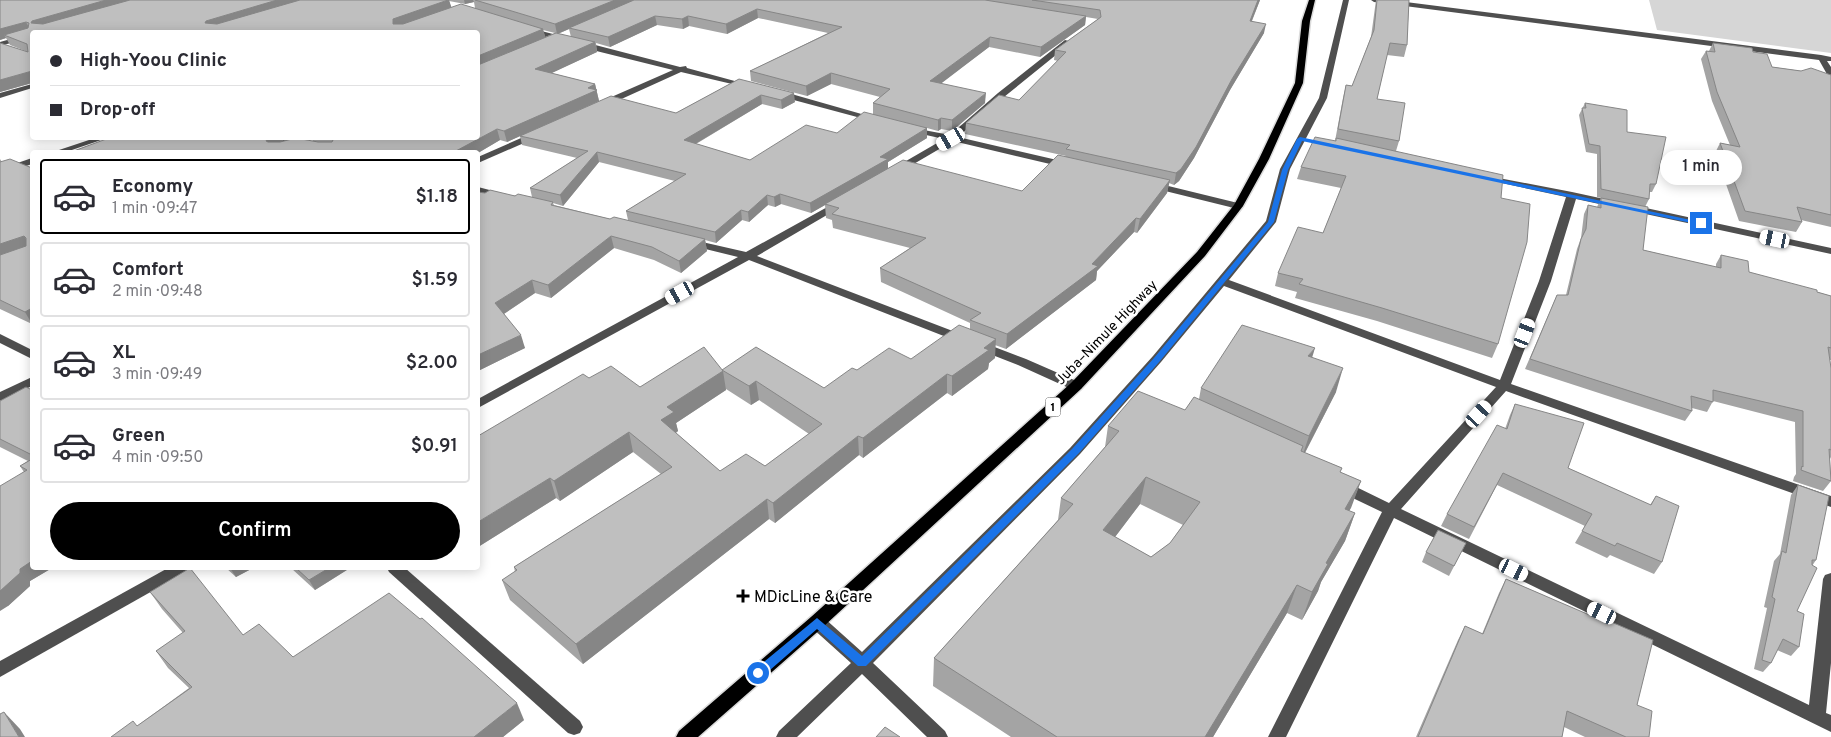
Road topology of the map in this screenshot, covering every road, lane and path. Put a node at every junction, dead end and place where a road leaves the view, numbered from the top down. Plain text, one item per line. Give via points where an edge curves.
1 (1312, 0) edge
2 (1346, 0) edge
3 (1374, 0) edge
4 (522, 27) edge
5 (568, 35) edge
6 (30, 36) edge
7 (559, 39) junction
8 (1072, 39) edge
9 (550, 42) edge
10 (0, 45) edge
11 (8, 49) edge
12 (1821, 57) junction
13 (1831, 59) edge
14 (683, 68) junction
15 (1831, 74) edge
16 (30, 87) edge
17 (760, 88) edge
18 (769, 91) edge
19 (0, 96) edge
20 (597, 107) edge
21 (884, 121) edge
22 (903, 126) edge
23 (546, 130) edge
24 (951, 139) junction
25 (97, 140) edge
26 (284, 140) edge
27 (309, 140) edge
28 (299, 144) junction
29 (64, 150) edge
30 (285, 150) edge
31 (323, 150) edge
32 (480, 159) edge
33 (30, 162) edge
34 (1078, 168) edge
35 (0, 172) edge
36 (1475, 175) edge
37 (883, 178) edge
38 (1146, 183) edge
39 (480, 191) edge
40 (1572, 195) junction
41 (849, 198) edge
42 (516, 200) edge
43 (1238, 206) junction
44 (680, 240) edge
45 (1831, 251) edge
46 (748, 256) junction
47 (1222, 281) junction
48 (0, 338) edge
49 (30, 354) edge
50 (30, 382) edge
51 (1076, 386) junction
52 (1504, 386) junction
53 (1131, 389) junction
54 (1149, 397) edge
55 (0, 398) edge
56 (480, 403) edge
57 (1328, 481) edge
58 (1831, 502) edge
59 (1391, 510) junction
60 (176, 570) edge
61 (397, 570) edge
62 (1831, 579) edge
63 (817, 622) junction
64 (862, 663) junction
65 (0, 670) edge
66 (1824, 721) edge
67 (574, 727) dead end
68 (685, 737) edge
69 (785, 737) edge
70 (939, 737) edge
71 (1277, 737) edge

1 - 43 main road, Juba–Nimule Highway / 1 via 1306,21 1299,83
2 - 47 street via 1323,98 1305,140 1285,170 1271,222
3 - 12 street
4 - 7 street
5 - 7 street
6 - 10 street
7 - 9 street
7 - 14 street
8 - 24 street
10 - 11 street
12 - 13 street
12 - 15 street
14 - 17 street
14 - 20 street
16 - 19 street
18 - 21 street
22 - 24 street
23 - 32 street
24 - 34 street
24 - 37 street
25 - 29 street
26 - 28 street
27 - 28 street
28 - 30 street
28 - 31 street
33 - 35 street
36 - 40 street
38 - 43 street
39 - 42 street
40 - 45 street
40 - 52 street via 1545,281
41 - 46 street
43 - 51 main road, Juba–Nimule Highway / 1 via 1201,254
44 - 46 street
46 - 51 street
46 - 56 street
47 - 52 street
47 - 53 street
48 - 49 street
50 - 55 street
51 - 63 main road, Juba–Nimule Highway / 1
52 - 58 street
52 - 59 street
53 - 54 street
53 - 64 street via 1076,451
57 - 59 street
59 - 66 street
59 - 71 street
60 - 65 street
61 - 67 street
62 - 66 street
63 - 64 street
63 - 68 main road, Juba–Nimule Highway / 1
64 - 69 street
64 - 70 street

